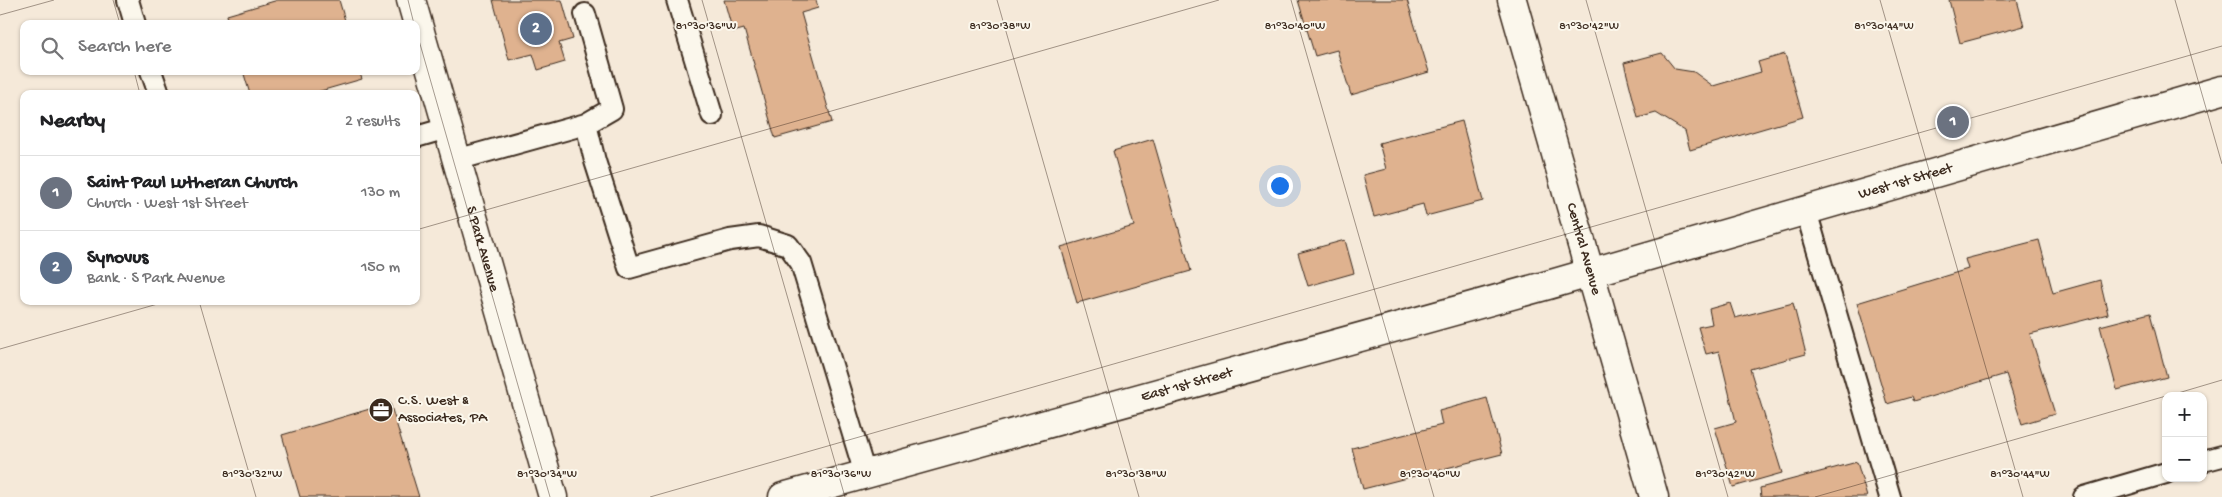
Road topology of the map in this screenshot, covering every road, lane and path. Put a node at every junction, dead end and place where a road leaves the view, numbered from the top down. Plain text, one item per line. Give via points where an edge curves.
1 (128, 0) edge
2 (411, 0) edge
3 (677, 0) edge
4 (1512, 0) edge
5 (586, 14) dead end
6 (134, 20) edge
7 (417, 20) edge
8 (420, 32) edge
9 (152, 75) edge
10 (158, 90) edge
11 (2222, 90) edge
12 (712, 115) dead end
13 (586, 124) junction
14 (447, 128) junction
15 (420, 136) edge
16 (456, 160) junction
17 (1806, 211) junction
18 (1589, 273) junction
19 (2222, 456) edge
20 (2207, 460) edge
21 (864, 474) junction
22 (2162, 474) edge
23 (553, 497) edge
24 (783, 497) edge
25 (1654, 497) edge
26 (1890, 497) edge
27 (2084, 497) edge

1 - 6 lane
2 - 7 street, S Park Avenue
3 - 12 lane
4 - 18 street, Central Avenue
5 - 13 lane via 612,109
8 - 14 street, S Park Avenue
9 - 10 lane
11 - 17 street, West 1st Street
13 - 16 lane
13 - 21 lane via 629,268 730,240 759,236 788,245 801,263
14 - 15 lane
14 - 16 street, S Park Avenue
16 - 23 street, S Park Avenue
17 - 18 street, West 1st Street
17 - 26 lane
18 - 21 street, East 1st Street
18 - 25 street, Central Avenue
19 - 20 lane
21 - 24 street, East 1st Street
22 - 27 lane

